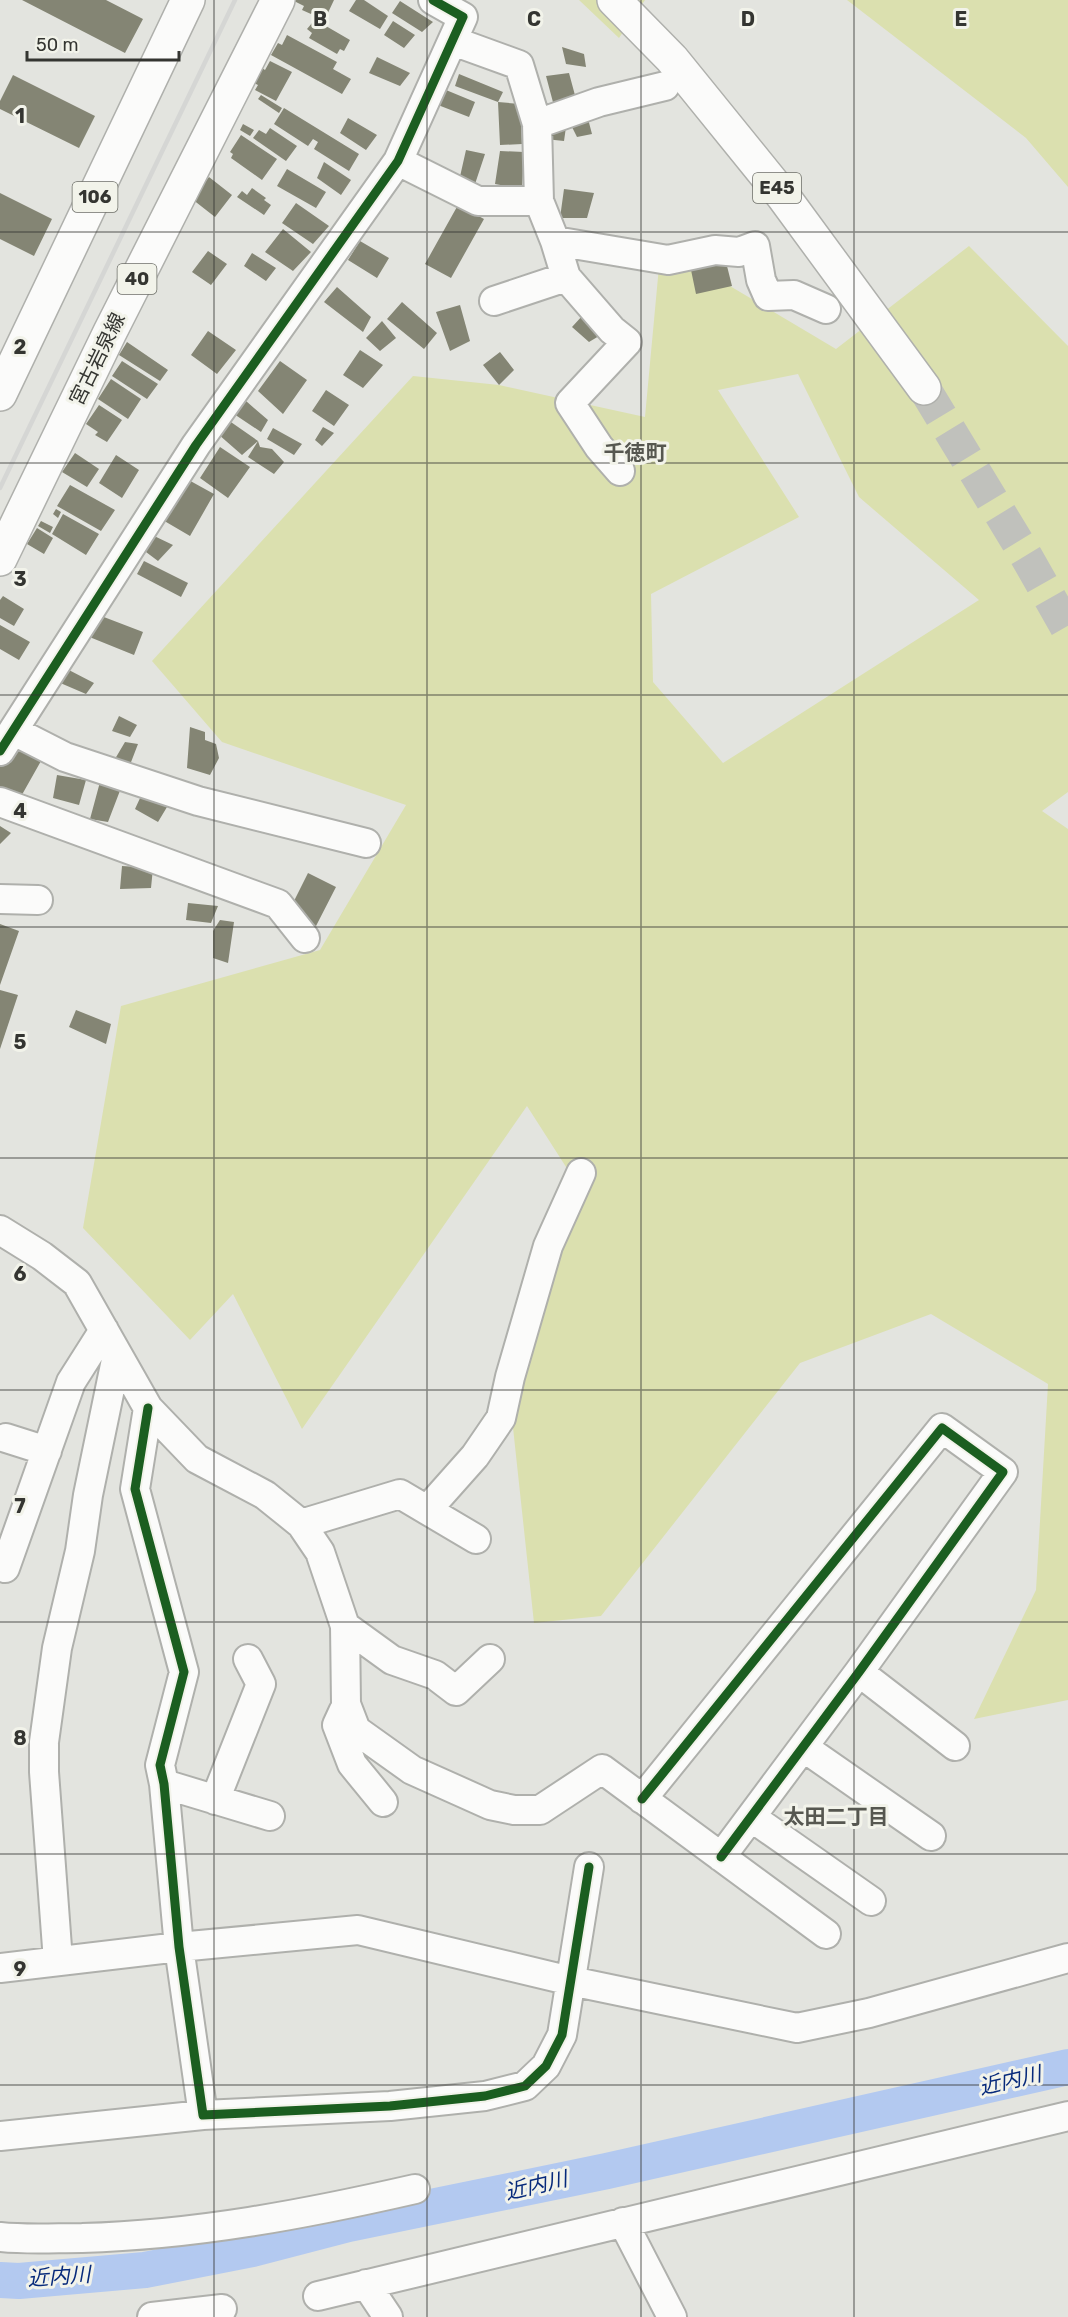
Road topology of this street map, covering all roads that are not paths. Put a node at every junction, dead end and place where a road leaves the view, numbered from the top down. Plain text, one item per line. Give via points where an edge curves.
1 (188, 0) edge
2 (278, 0) edge
3 (434, 0) edge
4 (614, 0) edge
5 (453, 41) junction
6 (665, 86) dead end
7 (537, 124) junction
8 (398, 161) junction
9 (539, 201) junction
10 (555, 241) junction
11 (566, 278) junction
12 (494, 301) dead end
13 (826, 309) dead end
14 (9, 355) edge
15 (924, 388) tunnel mouth
16 (0, 394) edge
17 (620, 471) dead end
18 (0, 560) edge
19 (7, 741) edge
20 (0, 802) edge
21 (366, 843) dead end
22 (0, 899) edge
23 (38, 900) dead end
24 (305, 938) dead end
25 (580, 1173) dead end
26 (0, 1230) edge
27 (104, 1330) junction
28 (117, 1355) junction
29 (148, 1408) junction
30 (6, 1438) dead end
31 (47, 1451) junction
32 (427, 1510) junction
33 (301, 1524) junction
34 (476, 1539) dead end
35 (5, 1568) dead end
36 (345, 1626) junction
37 (248, 1659) dead end
38 (490, 1659) dead end
39 (859, 1672) junction
40 (346, 1704) junction
41 (955, 1746) dead end
42 (803, 1747) junction
43 (164, 1784) junction
44 (642, 1799) junction
45 (215, 1800) junction
46 (383, 1802) dead end
47 (270, 1816) dead end
48 (751, 1817) junction
49 (931, 1836) dead end
50 (721, 1857) junction
51 (589, 1867) dead end
52 (871, 1901) dead end
53 (826, 1934) dead end
54 (179, 1947) junction
55 (1068, 1958) edge
56 (58, 1961) junction
57 (0, 1968) edge
58 (572, 1981) junction
59 (203, 2115) junction
60 (1068, 2116) edge
61 (0, 2136) edge
62 (415, 2188) dead end
63 (622, 2222) junction
64 (0, 2237) edge
65 (366, 2284) junction
66 (318, 2296) dead end
67 (222, 2309) dead end
68 (152, 2317) edge
69 (388, 2317) edge
70 (672, 2317) edge

1 - 14 main road, 106
2 - 18 main road, 宮古岩泉線 / 40
3 - 5 street via 463,17
4 - 15 main road, E45 via 672,59 783,196
5 - 7 street via 519,64
5 - 8 street
6 - 7 street via 599,102
7 - 9 street
8 - 9 street via 478,201
8 - 19 street via 196,445
9 - 10 street
10 - 11 street
10 - 13 street via 668,261 715,250 739,252 755,246 768,296 794,295
11 - 12 street
11 - 17 street via 627,342 570,403
14 - 16 main road, 106
19 - 21 street via 198,801
20 - 24 street via 278,904
22 - 23 street
25 - 32 street via 548,1246 501,1418 475,1456
26 - 27 street via 77,1283
27 - 28 street
27 - 31 street via 71,1382
28 - 29 street
28 - 56 street via 80,1551 57,1648 44,1742
29 - 33 street via 197,1459 265,1495
29 - 43 street via 135,1489 184,1672 160,1765
30 - 31 street
31 - 35 street
32 - 33 street via 400,1494
32 - 34 street
33 - 36 street via 320,1551
36 - 38 street via 392,1660 435,1675 456,1691
36 - 40 street
37 - 45 street via 261,1684
39 - 41 street
39 - 42 street
39 - 44 street via 1003,1472 942,1428
40 - 44 street via 356,1730 412,1770 490,1805 540,1810 602,1769
40 - 46 street via 337,1725 352,1764
42 - 48 street
42 - 49 street
43 - 45 street
43 - 54 street
44 - 50 street
45 - 47 street
48 - 50 street
48 - 52 street
50 - 53 street
51 - 58 street
54 - 56 street
54 - 58 street via 358,1930
54 - 59 street
55 - 58 street via 869,2013 797,2028
56 - 57 street
58 - 59 street via 562,2035 546,2066 525,2086 485,2096 390,2106
59 - 61 street
60 - 63 street
62 - 64 street via 206,2229 123,2237
63 - 65 street
63 - 70 street
65 - 66 street
65 - 69 street
67 - 68 street

